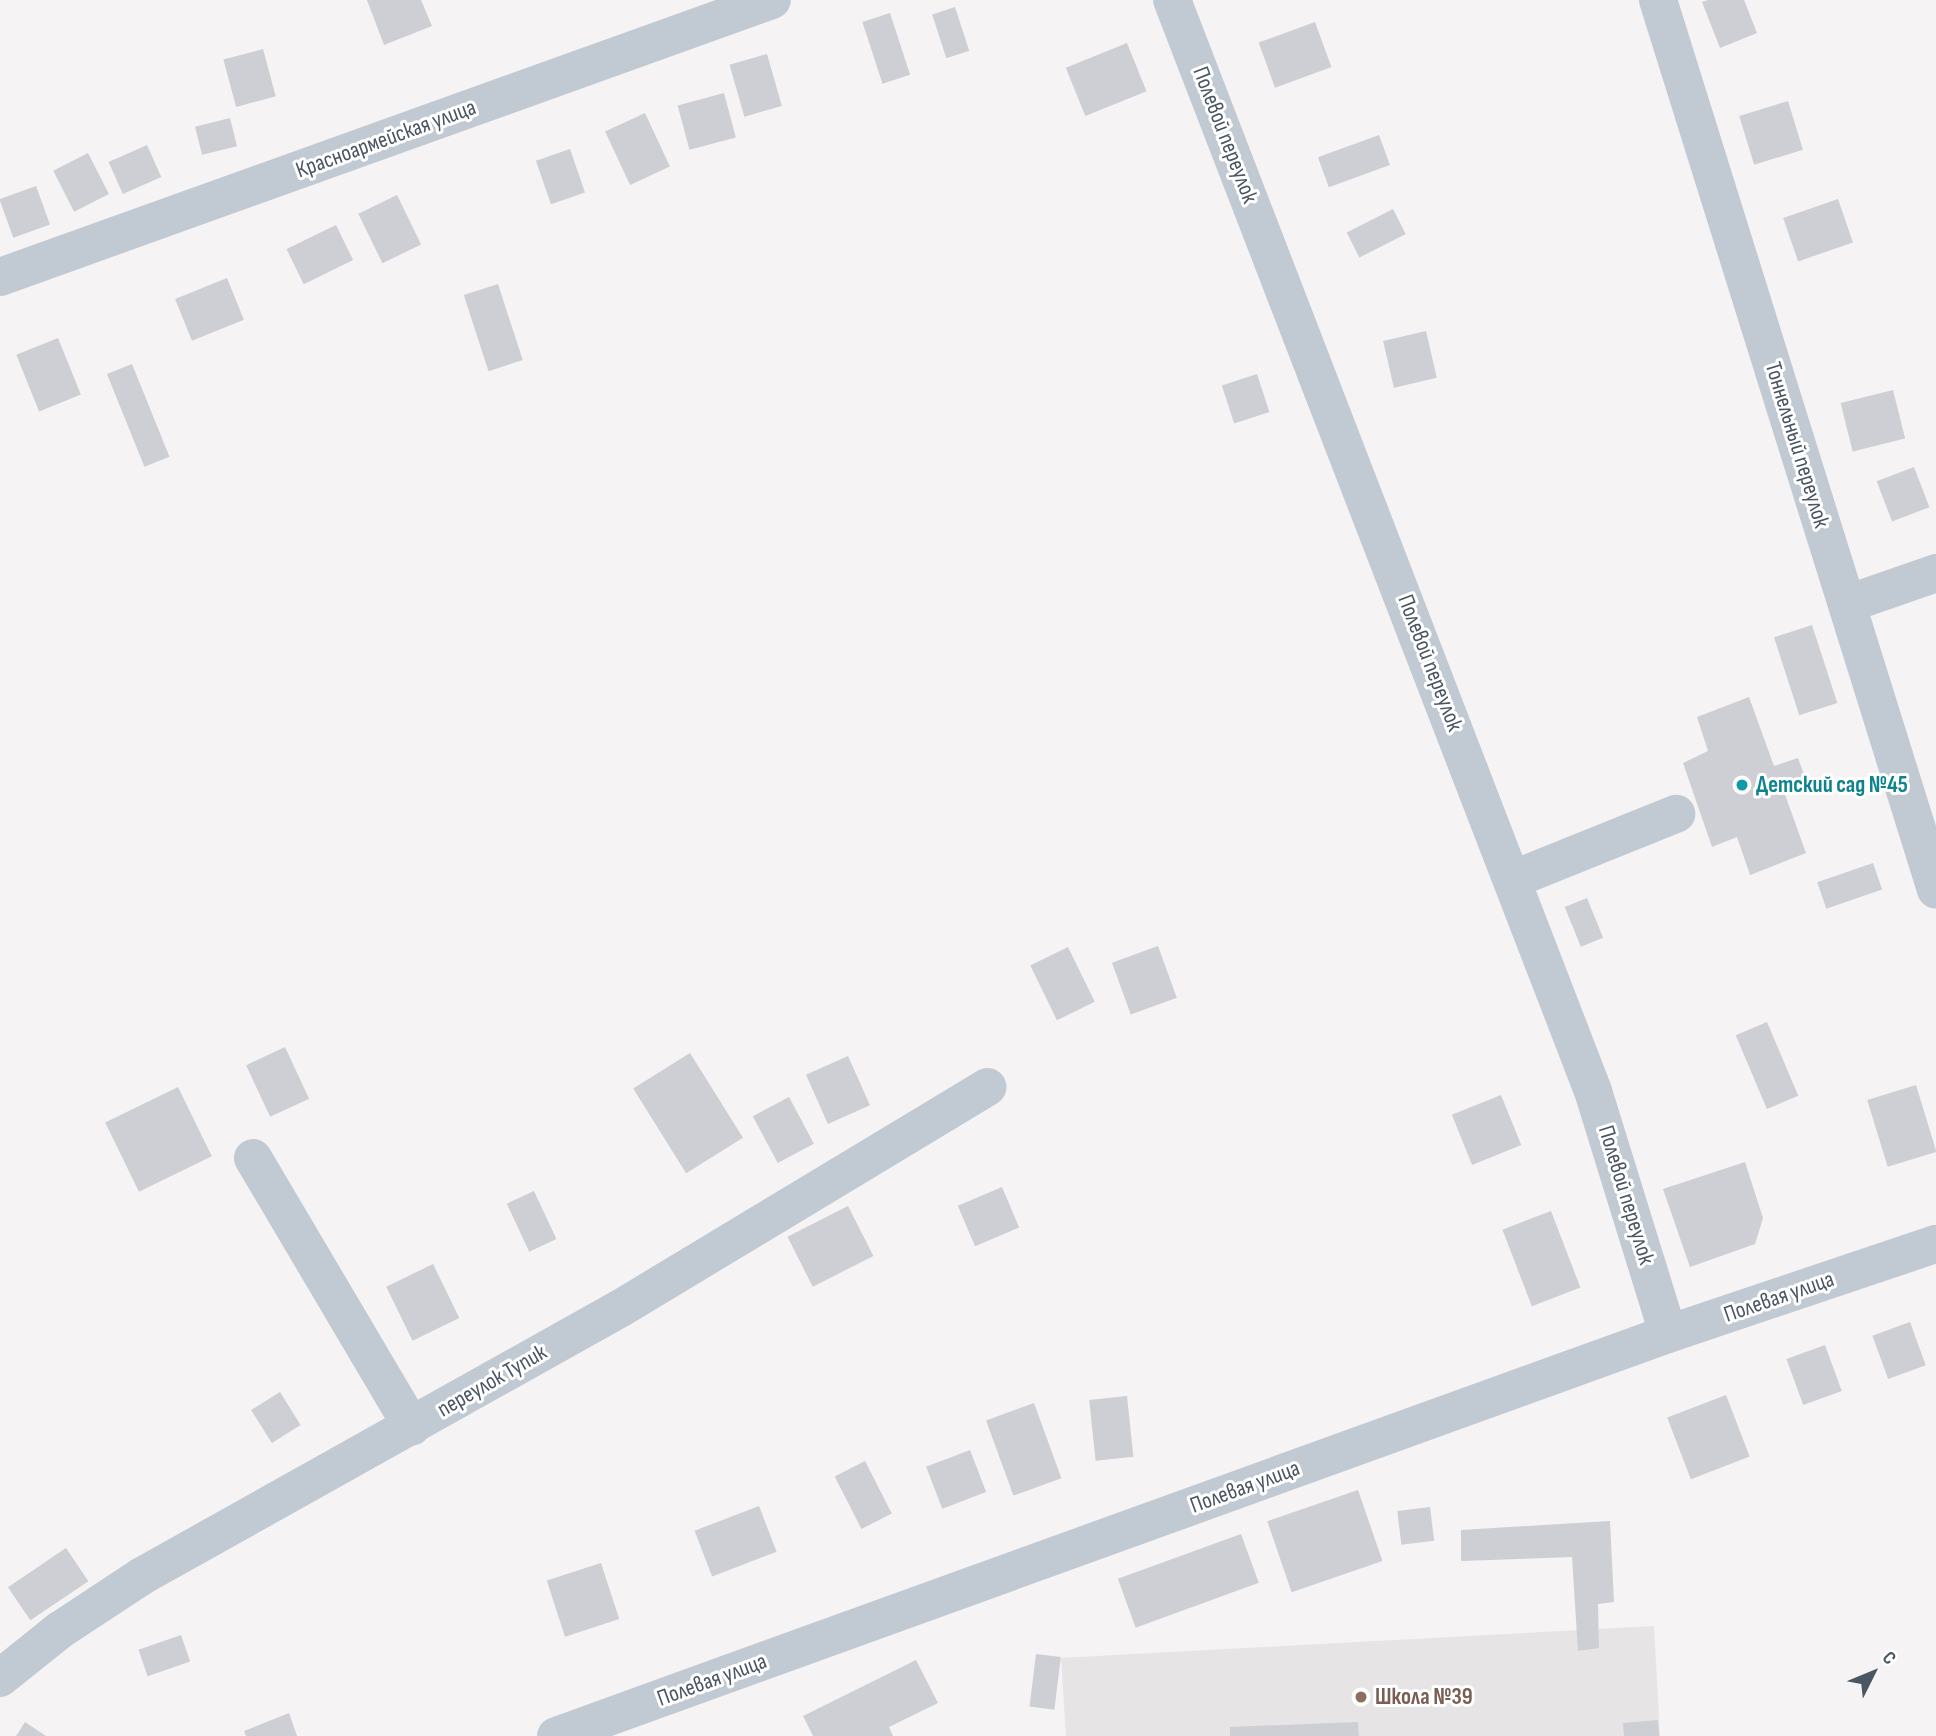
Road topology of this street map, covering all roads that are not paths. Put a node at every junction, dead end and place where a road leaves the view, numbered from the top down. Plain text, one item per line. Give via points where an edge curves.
1 (772, 0) edge
2 (1172, 0) edge
3 (1658, 0) edge
4 (0, 277) edge
5 (1936, 573) edge
6 (1847, 604) junction
7 (1676, 814) dead end
8 (1514, 879) junction
9 (1936, 891) edge
10 (987, 1087) dead end
11 (253, 1158) dead end
12 (1936, 1244) edge
13 (1668, 1334) junction
14 (412, 1427) junction
15 (1, 1676) edge
16 (556, 1736) edge

1 - 4 street, Красноармейская улица
2 - 8 street, Полевой переулок
3 - 6 street, Тоннельный переулок
5 - 6 street
6 - 9 street, Тоннельный переулок
7 - 8 street
8 - 13 street, Полевой переулок via 1593,1091
10 - 14 street, переулок Тупик via 621,1308
11 - 14 street
12 - 13 street, Полевая улица
13 - 16 street, Полевая улица
14 - 15 street, переулок Тупик via 142,1576

